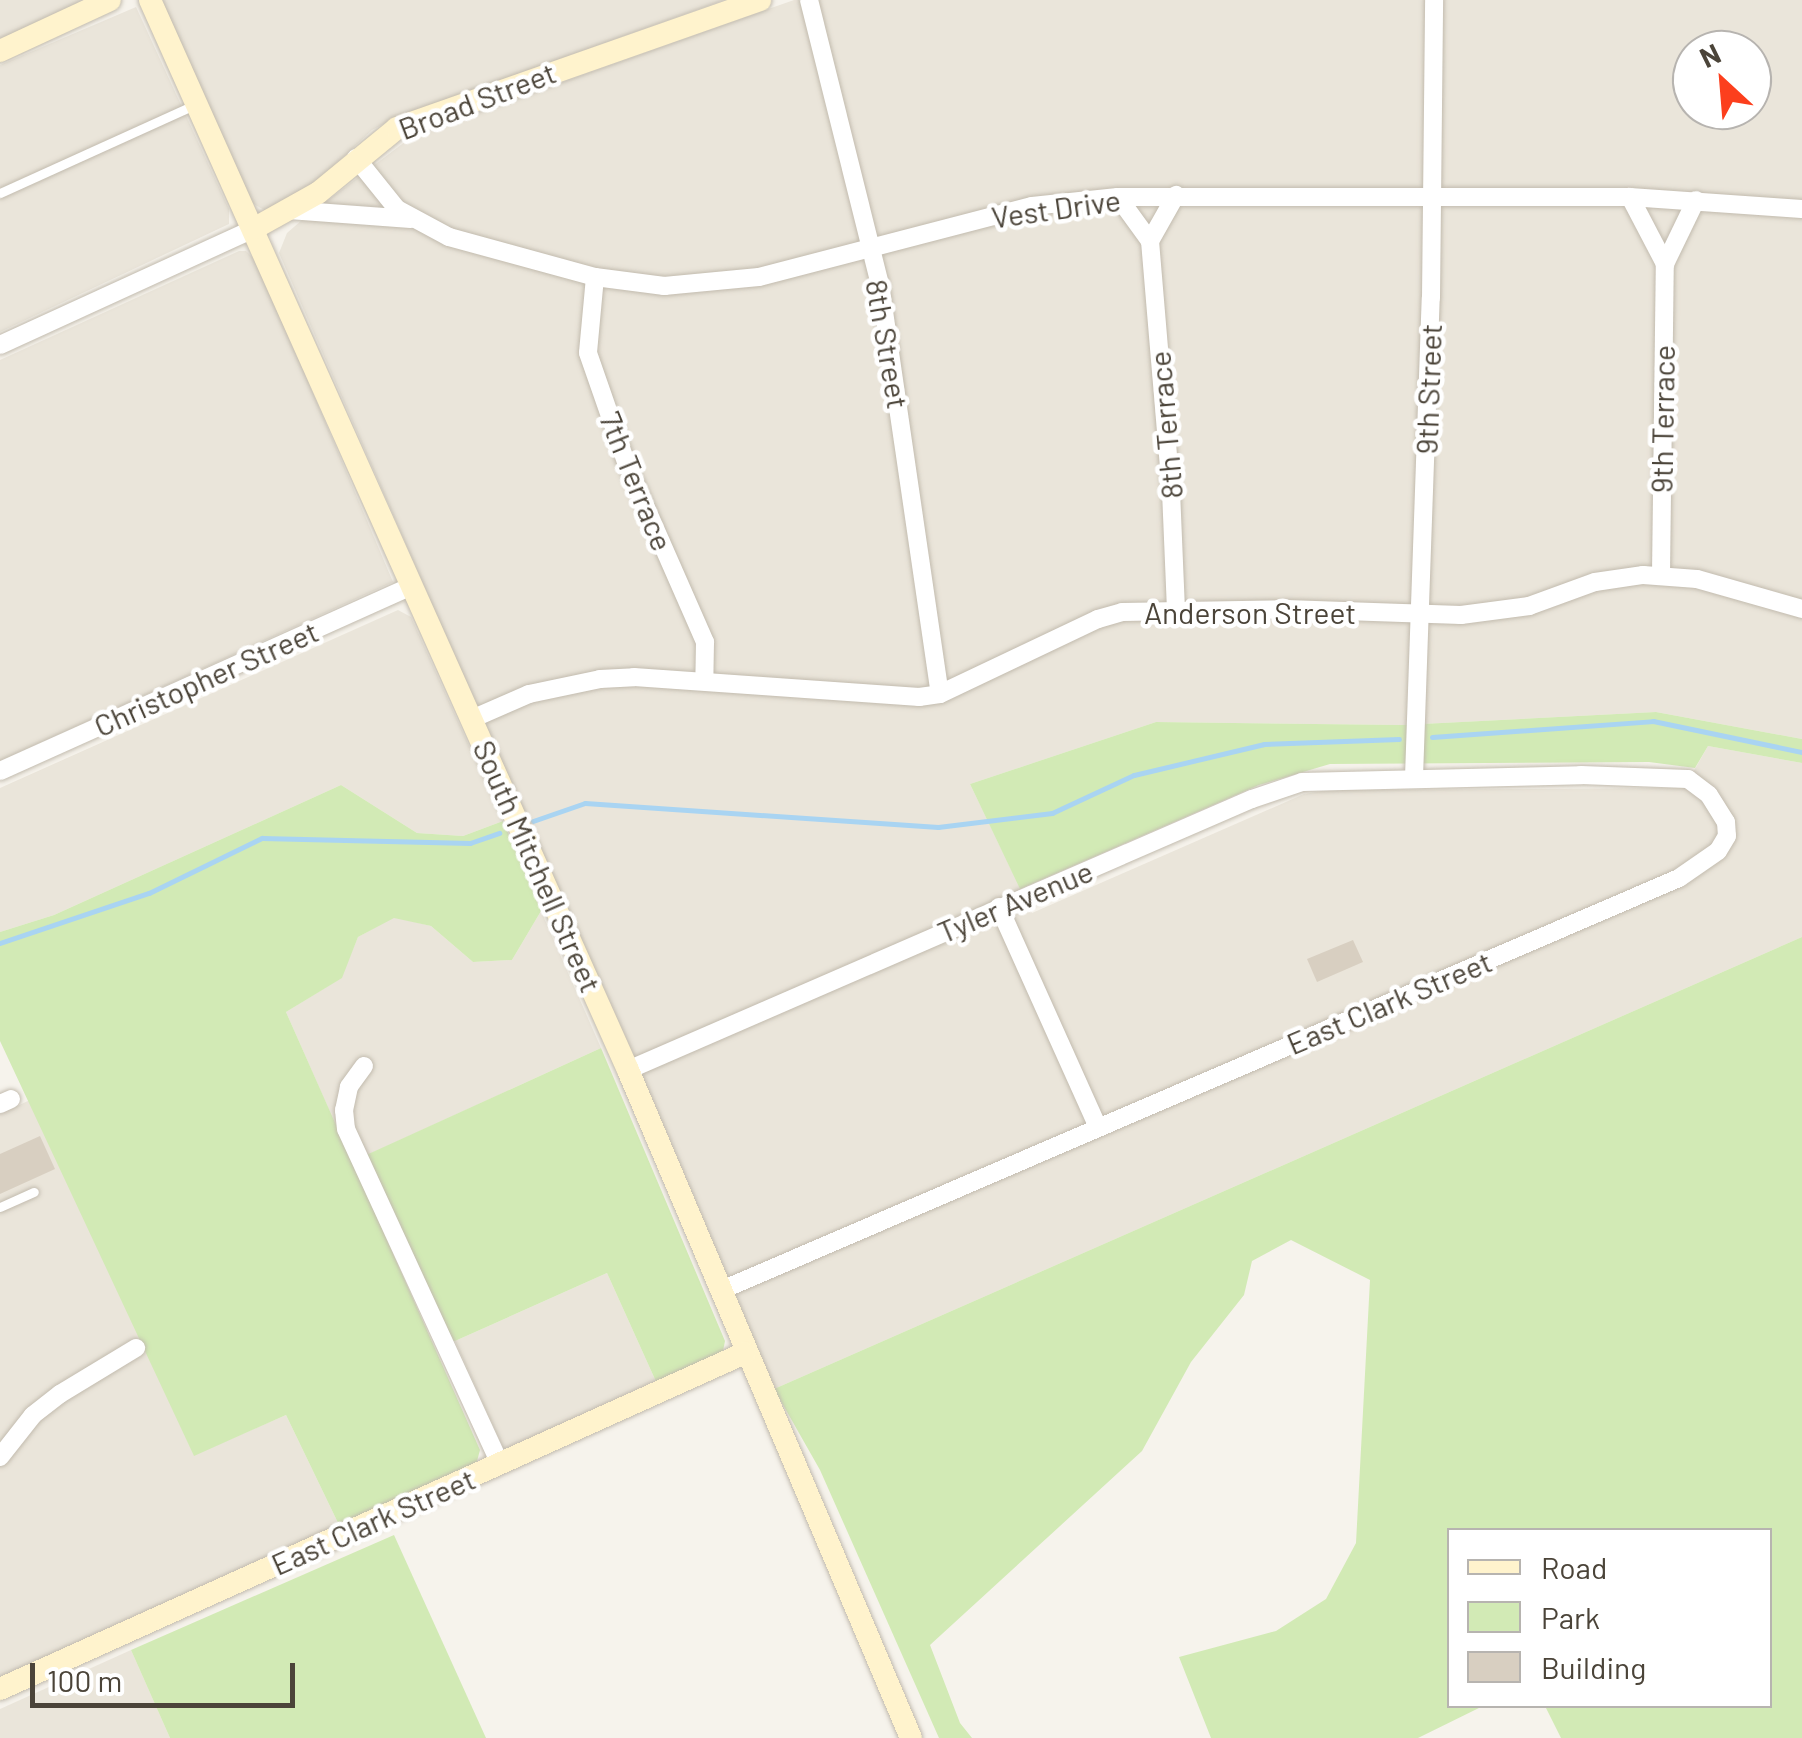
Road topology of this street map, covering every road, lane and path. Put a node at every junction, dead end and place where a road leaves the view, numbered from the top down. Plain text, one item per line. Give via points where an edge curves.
1 (110, 0) edge
2 (150, 0) edge
3 (760, 0) edge
4 (809, 0) edge
5 (1434, 0) edge
6 (0, 50) edge
7 (198, 103) junction
8 (356, 158) junction
9 (0, 193) edge
10 (1176, 195) junction
11 (1630, 196) junction
12 (1118, 197) junction
13 (1432, 198) junction
14 (1696, 200) junction
15 (1802, 209) edge
16 (289, 210) junction
17 (411, 219) junction
18 (255, 228) junction
19 (1150, 241) junction
20 (870, 246) junction
21 (1665, 264) junction
22 (595, 277) junction
23 (0, 344) edge
24 (1660, 575) junction
25 (412, 586) junction
26 (1176, 609) junction
27 (1802, 609) edge
28 (1419, 616) junction
29 (704, 681) junction
30 (940, 694) junction
31 (474, 718) junction
32 (0, 771) edge
33 (1414, 777) junction
34 (1000, 907) junction
35 (364, 1066) dead end
36 (628, 1070) junction
37 (1098, 1127) junction
38 (34, 1192) dead end
39 (0, 1208) edge
40 (722, 1290) junction
41 (136, 1348) dead end
42 (746, 1353) junction
43 (0, 1457) edge
44 (500, 1464) junction
45 (0, 1690) edge
46 (912, 1738) edge

1 - 6 street
2 - 7 street, South Mitchell Street
3 - 8 street, Broad Street via 422,117
4 - 20 street, 8th Street
5 - 13 street, 9th Street
7 - 9 lane
7 - 18 street, South Mitchell Street
8 - 16 street, Broad Street
8 - 17 street, Vest Drive
10 - 12 street, Vest Drive
10 - 13 street, Vest Drive
10 - 19 street
11 - 13 street, Vest Drive
11 - 14 street, Vest Drive
11 - 21 street, 9th Terrace
12 - 19 street
12 - 20 street, Vest Drive via 1032,206
13 - 28 street, 9th Street
14 - 15 street, Vest Drive
14 - 21 street, 9th Terrace
16 - 17 street
16 - 18 street, Broad Street
17 - 22 street, Vest Drive via 449,237
18 - 23 street, Broad Street
18 - 25 street, South Mitchell Street
19 - 26 street, 8th Terrace
20 - 22 street, Vest Drive via 759,278 699,286
20 - 30 street, 8th Street via 895,370
21 - 24 street, 9th Terrace
22 - 29 street, 7th Terrace via 588,353 626,462 705,642
24 - 27 street, Anderson Street
24 - 28 street, Anderson Street via 1594,582 1529,606
25 - 31 street, South Mitchell Street
25 - 32 street, Christopher Street
26 - 28 street, Anderson Street
26 - 30 street, Anderson Street via 1098,619
28 - 33 street, 9th Street
29 - 30 street, Anderson Street
29 - 31 street, Anderson Street via 600,679 529,694
31 - 36 street, South Mitchell Street
33 - 34 street, Tyler Avenue via 1302,782
33 - 37 street, East Clark Street via 1688,779 1719,808 1727,836 1718,851 1679,878
34 - 36 street, Tyler Avenue
34 - 37 street
35 - 44 street via 349,1088 346,1129
36 - 40 street, South Mitchell Street
37 - 40 street, East Clark Street
38 - 39 lane
40 - 42 street, South Mitchell Street
41 - 43 street via 33,1415
42 - 44 street, East Clark Street
42 - 46 street, South Mitchell Street
44 - 45 street, East Clark Street

